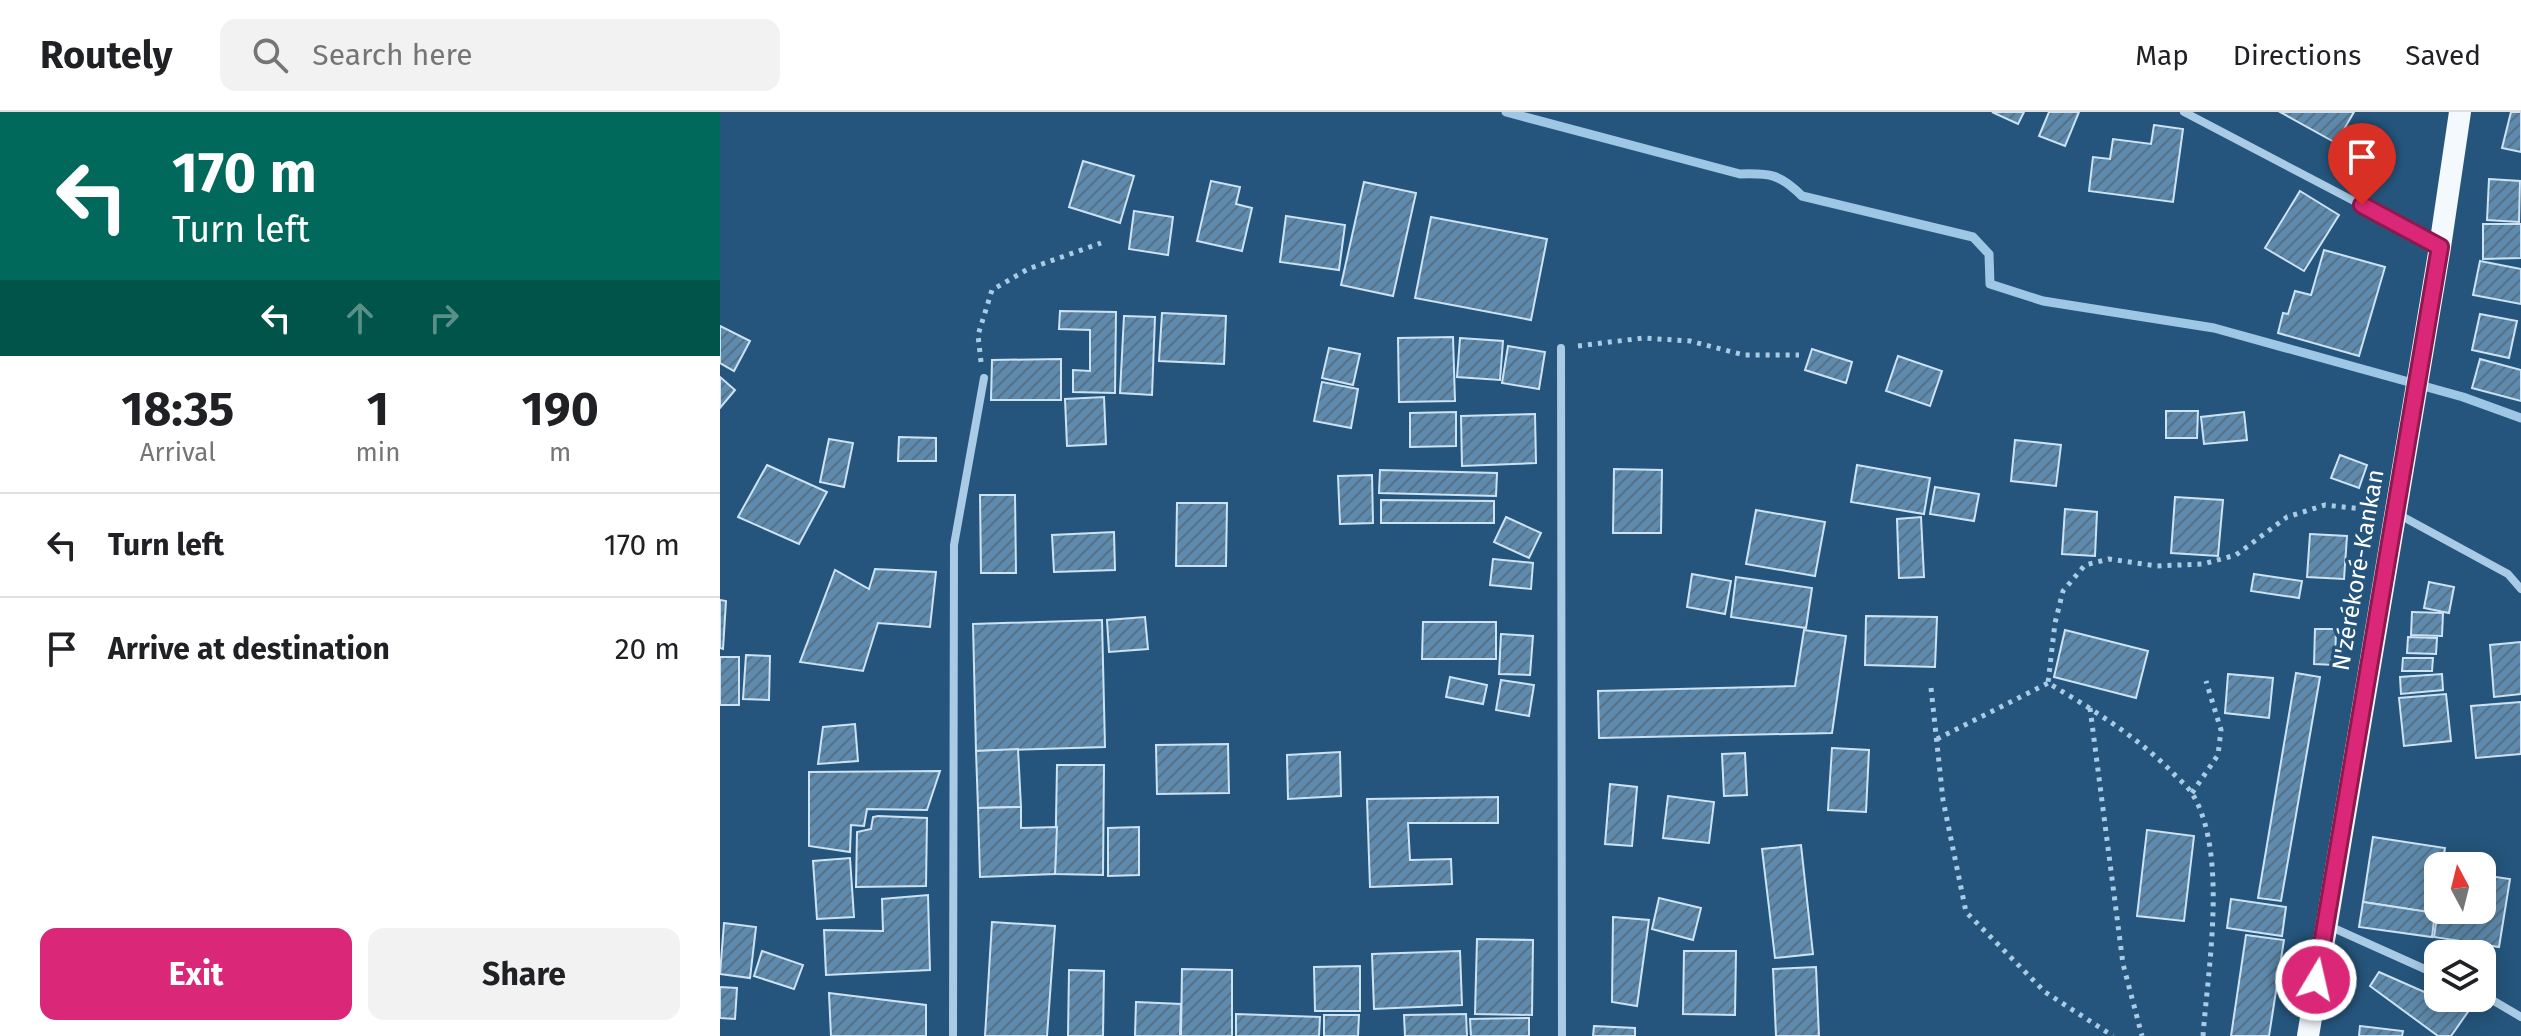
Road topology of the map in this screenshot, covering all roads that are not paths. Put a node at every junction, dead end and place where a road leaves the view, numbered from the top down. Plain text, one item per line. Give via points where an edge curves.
1 (2184, 112) edge
2 (2460, 112) edge
3 (2440, 247) junction
4 (1561, 348) road end
5 (984, 378) road end
6 (2394, 512) junction
7 (2521, 589) edge
8 (2325, 925) junction
9 (2424, 969) edge
10 (2496, 1001) edge
11 (2521, 1017) edge
12 (953, 1036) edge
13 (1562, 1036) edge
14 (2308, 1036) edge

1 - 3 street
2 - 3 highway, N'zérékoré-Kankan
3 - 6 highway, N'zérékoré-Kankan
4 - 13 street
5 - 12 street via 954,545
6 - 7 street via 2508,574
6 - 8 highway, N'zérékoré-Kankan
8 - 9 street
8 - 14 highway, N'zérékoré-Kankan
10 - 11 street

